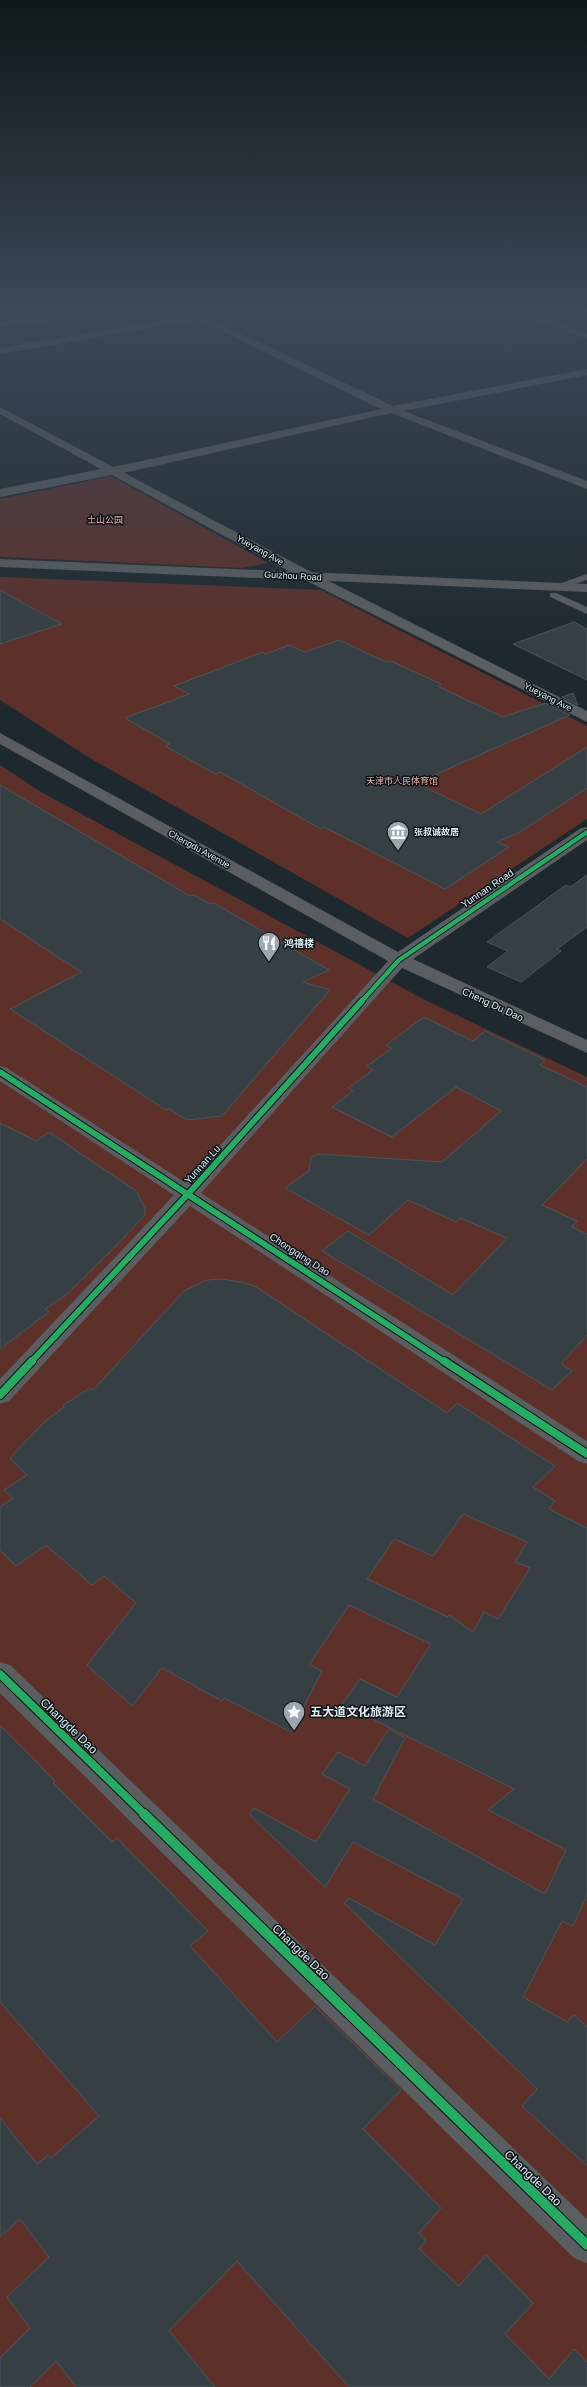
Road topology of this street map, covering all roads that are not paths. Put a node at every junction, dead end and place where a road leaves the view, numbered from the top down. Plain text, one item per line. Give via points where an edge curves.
1 (27, 424) edge
2 (327, 424) edge
3 (429, 424) edge
4 (116, 471) junction
5 (587, 485) edge
6 (0, 493) edge
7 (0, 563) edge
8 (0, 571) edge
9 (310, 577) junction
10 (587, 577) edge
11 (329, 586) junction
12 (587, 588) edge
13 (554, 591) junction
14 (587, 597) edge
15 (587, 612) edge
16 (587, 717) edge
17 (0, 738) edge
18 (587, 832) edge
19 (399, 960) junction
20 (587, 1047) edge
21 (0, 1072) edge
22 (189, 1193) junction
23 (0, 1395) edge
24 (587, 1454) edge
25 (0, 1674) edge
26 (587, 2245) edge

1 - 4 street, Yueyang Ave
2 - 4 street
3 - 5 street
4 - 6 street
4 - 9 street, Yueyang Ave
7 - 9 street, Guizhou Road
8 - 11 street, Guizhou Road
9 - 11 street, Yueyang Ave
9 - 13 street, Guizhou Road
10 - 13 lane
11 - 13 street, Guizhou Road
11 - 16 street, Yueyang Ave
12 - 13 street, Guizhou Road
13 - 14 street, Guizhou Road
13 - 15 lane
17 - 19 street, Chengdu Avenue
18 - 19 street, Yunnan Road
19 - 20 street, Cheng Du Dao
19 - 22 street, Yunnan Lu
21 - 22 street, Chongqing Dao
22 - 23 street, Yunnan Lu
22 - 24 street, Chongqing Dao
25 - 26 street, Changde Dao

